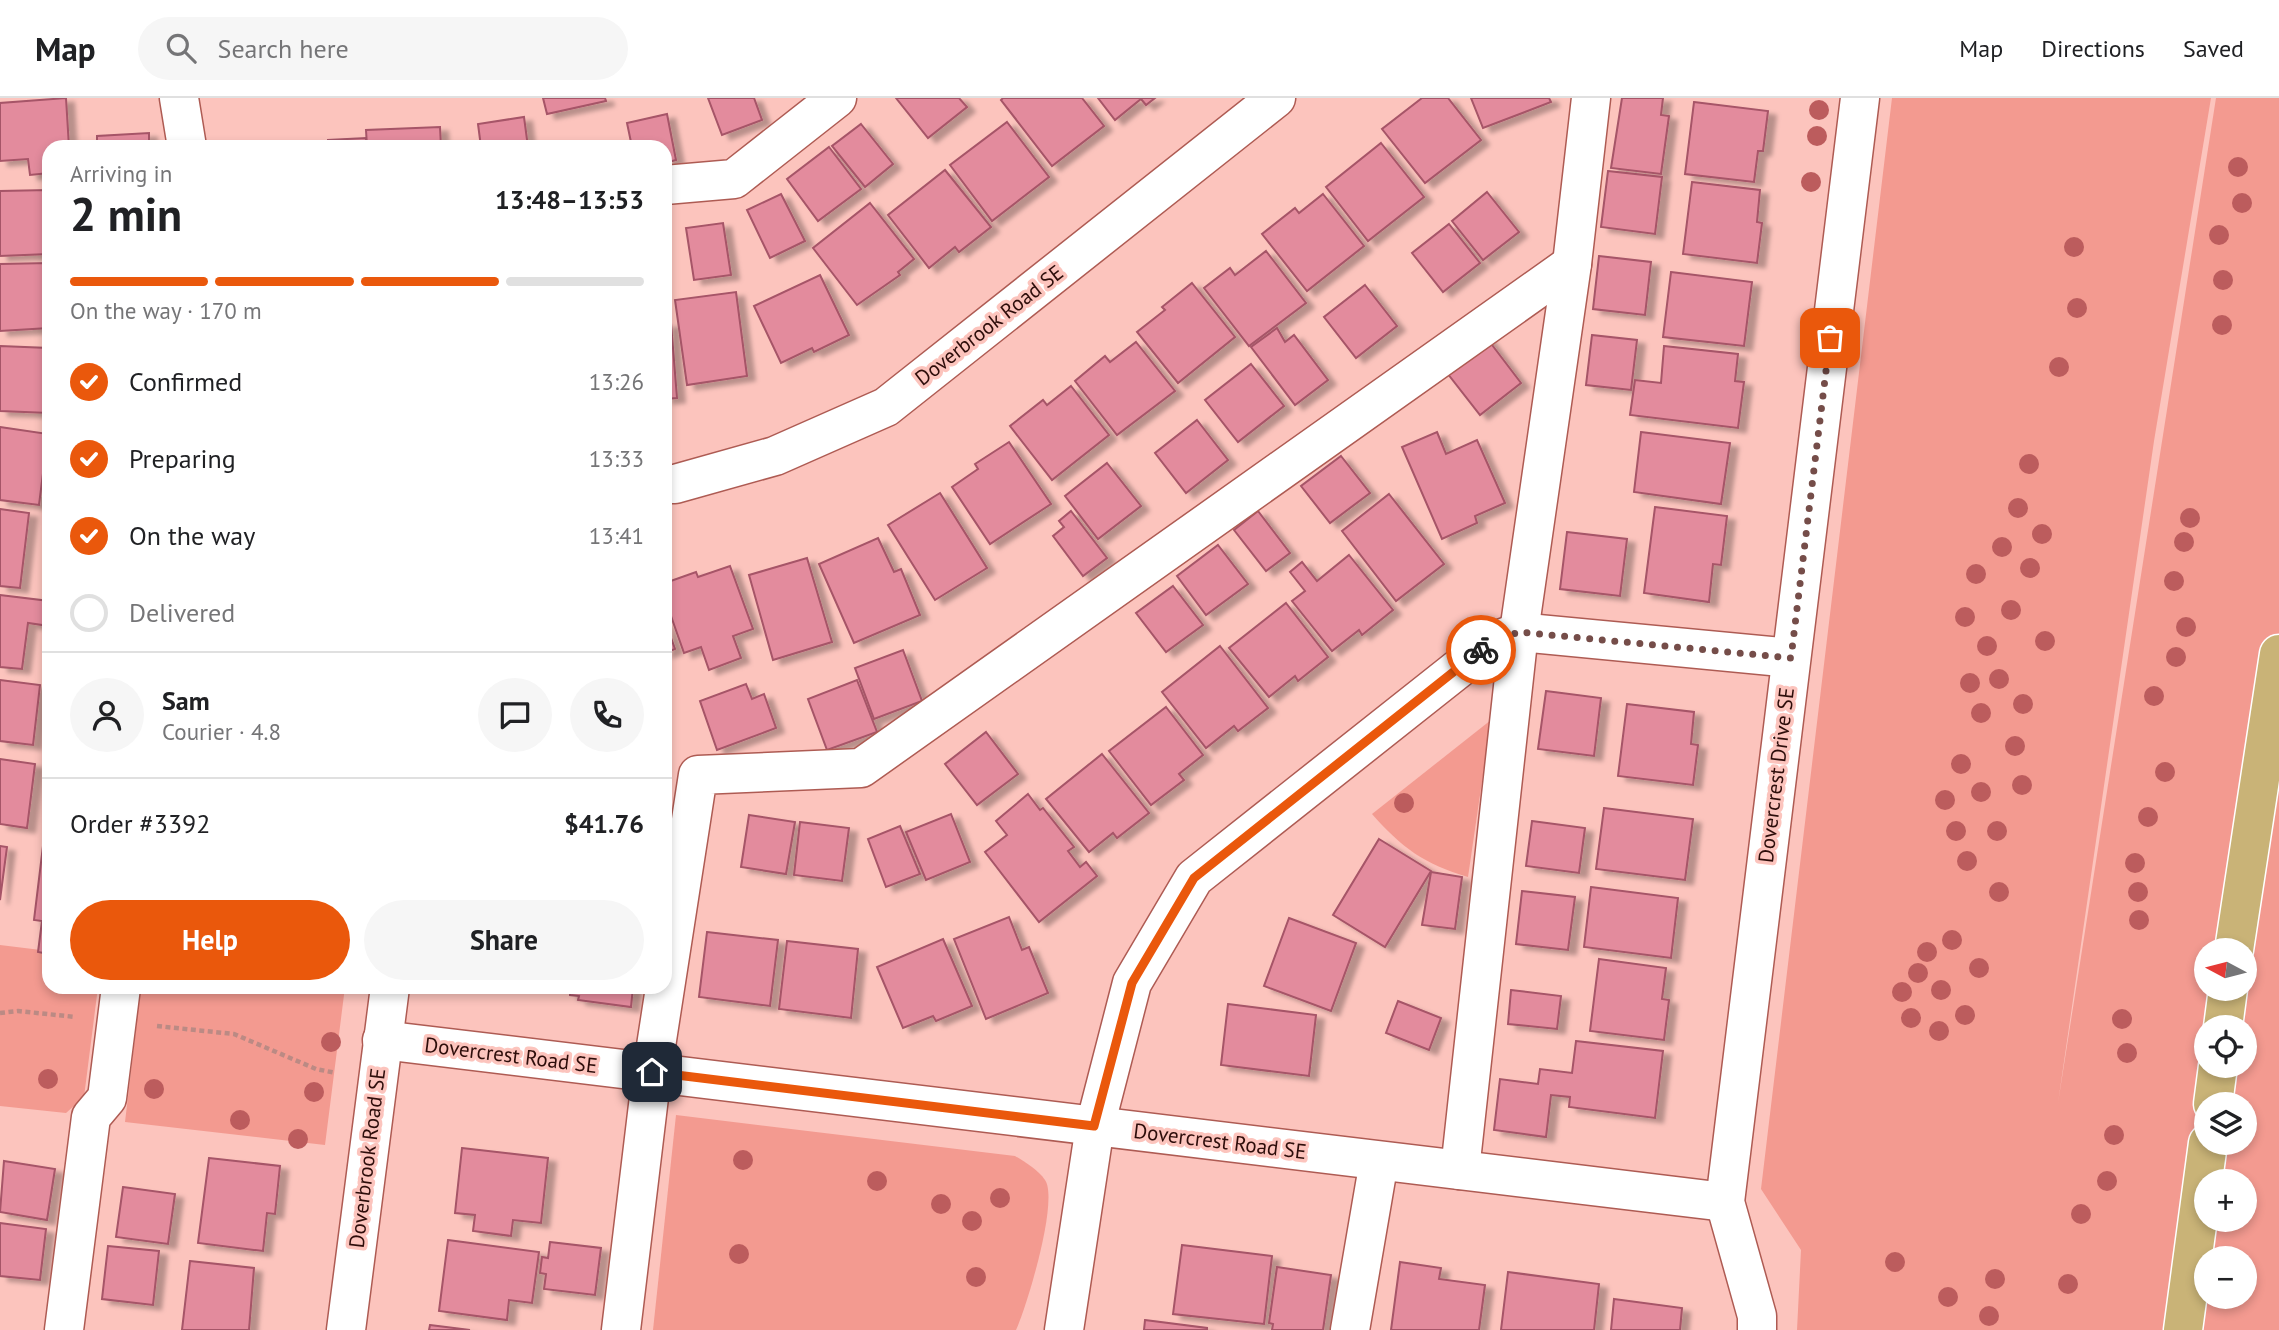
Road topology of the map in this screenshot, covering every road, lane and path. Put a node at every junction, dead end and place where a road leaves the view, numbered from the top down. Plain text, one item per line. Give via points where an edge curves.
1 (179, 98) edge
2 (837, 98) edge
3 (1276, 98) edge
4 (1591, 98) edge
5 (1860, 98) edge
6 (186, 140) edge
7 (672, 184) edge
8 (1572, 264) junction
9 (672, 482) edge
10 (1519, 632) junction
11 (2279, 653) edge
12 (1791, 658) junction
13 (2236, 938) edge
14 (672, 943) edge
15 (389, 994) edge
16 (664, 994) edge
17 (119, 1005) edge
18 (0, 1013) edge
19 (382, 1040) junction
20 (652, 1072) junction
21 (345, 1074) dead end
22 (1094, 1126) junction
23 (2206, 1155) edge
24 (1379, 1161) junction
25 (1460, 1170) junction
26 (1724, 1202) junction
27 (64, 1330) edge
28 (346, 1330) edge
29 (621, 1330) edge
30 (1064, 1330) edge
31 (1350, 1330) edge
32 (1756, 1330) edge
33 (2183, 1330) edge

1 - 6 street
2 - 7 street via 734,179
3 - 9 street, Doverbrook Road SE via 886,407 775,456
4 - 8 street
5 - 12 street, Dovercrest Drive SE
8 - 10 street
8 - 14 street via 861,768 698,775
10 - 12 street
10 - 22 street via 1492,642 1194,878 1132,983
10 - 25 street
11 - 13 main road
12 - 26 street, Dovercrest Drive SE
15 - 19 street, Doverbrook Road SE
16 - 20 street
17 - 18 path
17 - 21 path via 145,1027 234,1034 316,1069
17 - 27 street via 107,1098 91,1117
19 - 20 street, Dovercrest Road SE
19 - 28 street, Doverbrook Road SE
20 - 22 street, Dovercrest Road SE
20 - 29 street
22 - 24 street, Dovercrest Road SE
22 - 30 street
23 - 33 main road
24 - 25 street, Dovercrest Road SE
24 - 31 street
25 - 26 street, Dovercrest Road SE
26 - 32 street via 1757,1317

